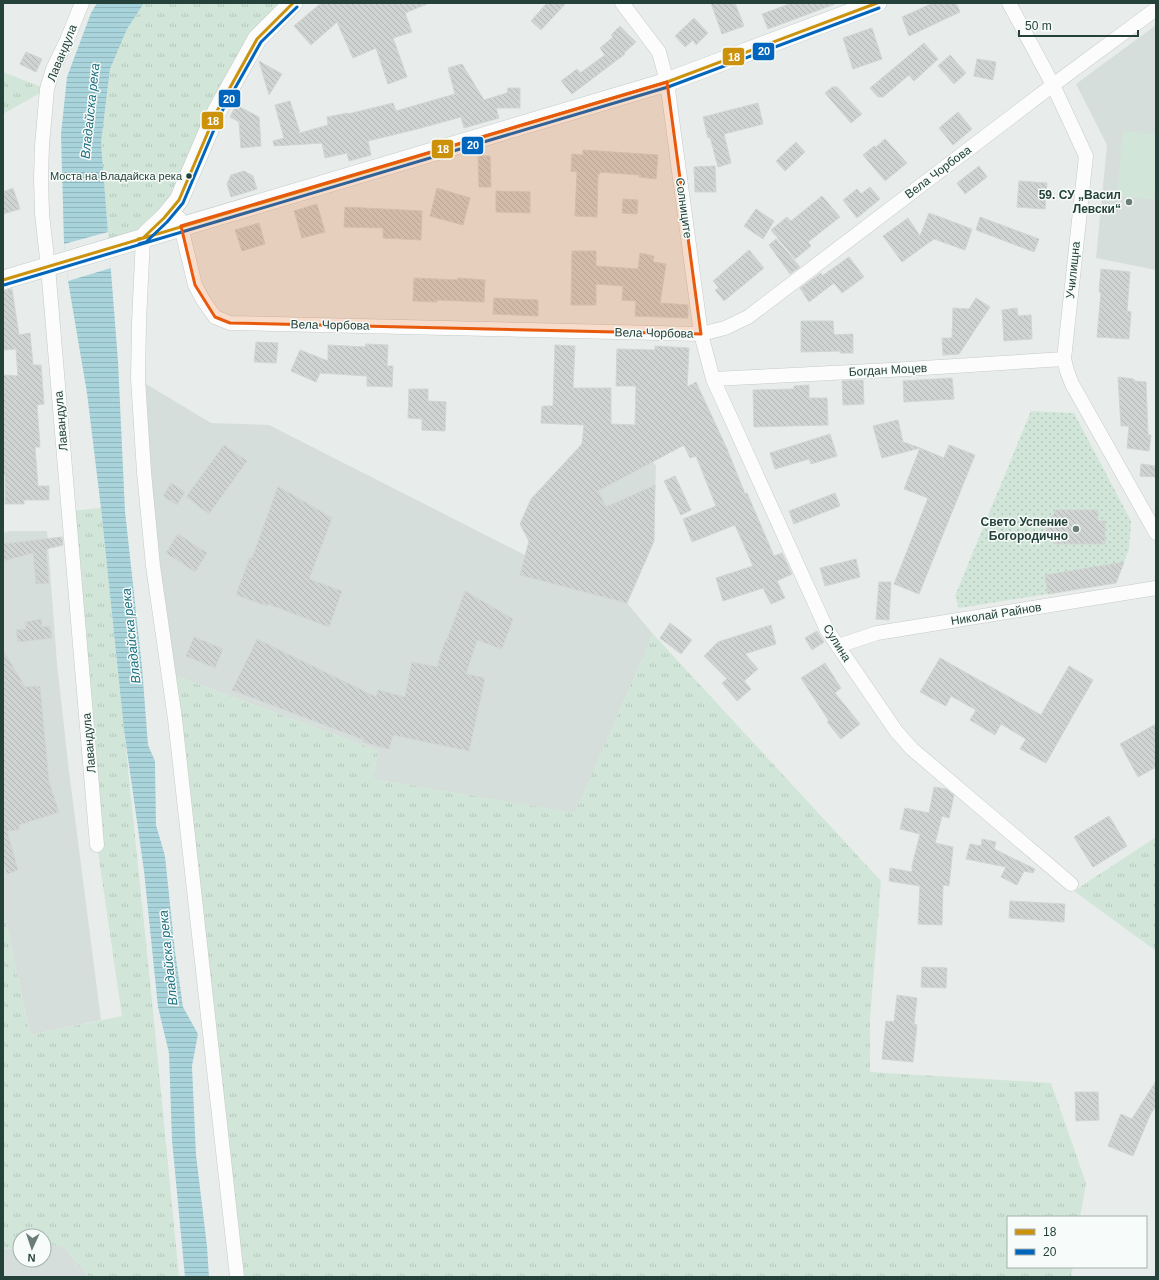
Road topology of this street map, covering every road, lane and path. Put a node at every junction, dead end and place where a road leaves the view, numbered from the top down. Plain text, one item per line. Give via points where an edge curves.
1 (82, 3) edge
2 (293, 3) edge
3 (622, 3) edge
4 (877, 3) edge
5 (1009, 3) edge
6 (1156, 9) edge
7 (667, 82) junction
8 (1053, 85) junction
9 (175, 206) junction
10 (181, 226) junction
11 (143, 238) junction
12 (57, 264) junction
13 (3, 280) edge
14 (701, 334) junction
15 (1064, 359) junction
16 (713, 379) junction
17 (1156, 533) edge
18 (1156, 588) edge
19 (838, 646) junction
20 (97, 845) dead end
21 (1071, 884) dead end
22 (237, 1277) edge

1 - 12 street, Лавандула via 47,89 42,145 42,214
2 - 9 street via 256,39 217,111
3 - 7 street, Солниците via 659,52
4 - 7 street
5 - 8 street, Училищна
6 - 8 street, Вела Чорбова
7 - 10 street
7 - 14 street, Солниците
8 - 14 street, Вела Чорбова via 748,317 725,328
8 - 15 street, Училищна via 1086,156
9 - 10 street, Вела Чорбова
9 - 11 street
10 - 11 street
10 - 14 street, Вела Чорбова via 195,285 216,317 230,323
11 - 12 street
11 - 22 street via 138,379 144,479 153,566 175,719
12 - 13 street
12 - 20 street, Лавандула
14 - 16 street, Сулина
15 - 16 street, Богдан Моцев
15 - 17 street, Училищна via 1072,384
16 - 19 street, Сулина via 827,630
18 - 19 street, Николай Райнов via 877,633
19 - 21 street, Сулина via 896,731 912,749

